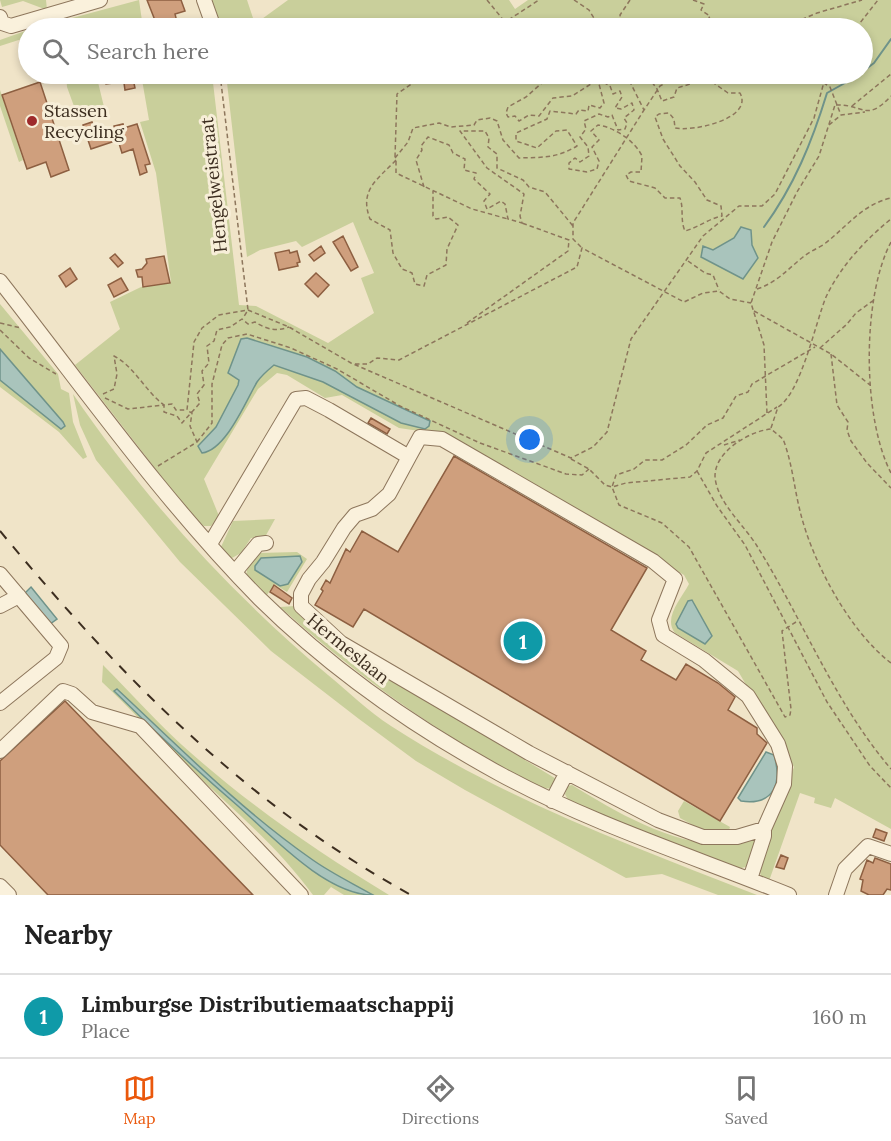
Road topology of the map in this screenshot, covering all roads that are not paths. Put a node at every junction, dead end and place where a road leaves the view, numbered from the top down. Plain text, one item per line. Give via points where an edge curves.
1 (100, 0) edge
2 (204, 0) edge
3 (54, 7) edge
4 (0, 17) edge
5 (29, 18) edge
6 (210, 18) edge
7 (18, 23) edge
8 (0, 281) edge
9 (409, 457) junction
10 (266, 543) dead end
11 (210, 544) junction
12 (235, 572) junction
13 (0, 574) edge
14 (19, 596) junction
15 (0, 606) edge
16 (0, 703) edge
17 (0, 751) edge
18 (567, 772) junction
19 (552, 801) junction
20 (764, 829) junction
21 (891, 854) edge
22 (750, 879) junction
23 (0, 886) edge
24 (9, 895) edge
25 (301, 895) edge
26 (789, 895) edge
27 (836, 895) edge

1 - 3 street
2 - 6 street
3 - 5 street
4 - 7 street via 2,23 11,26
8 - 11 street, Hermeslaan
9 - 11 street via 306,398 296,399
9 - 18 street via 389,494 372,509 355,515 344,528 309,579 301,606 340,643
9 - 20 street via 420,437 442,439 653,561 675,579 659,620 663,635 704,660 748,696 778,744 785,766 784,784
10 - 12 street via 258,544
11 - 12 street, Hermeslaan
12 - 19 street, Hermeslaan via 308,642 403,714
13 - 14 street
14 - 15 street
14 - 16 street via 60,646 56,658
17 - 25 street via 63,691 92,712 140,726
18 - 19 street
18 - 20 street via 658,820 703,837 737,837
19 - 22 street, Hermeslaan
20 - 22 street
21 - 27 street via 868,846 845,869
22 - 26 street, Hermeslaan
23 - 24 street

